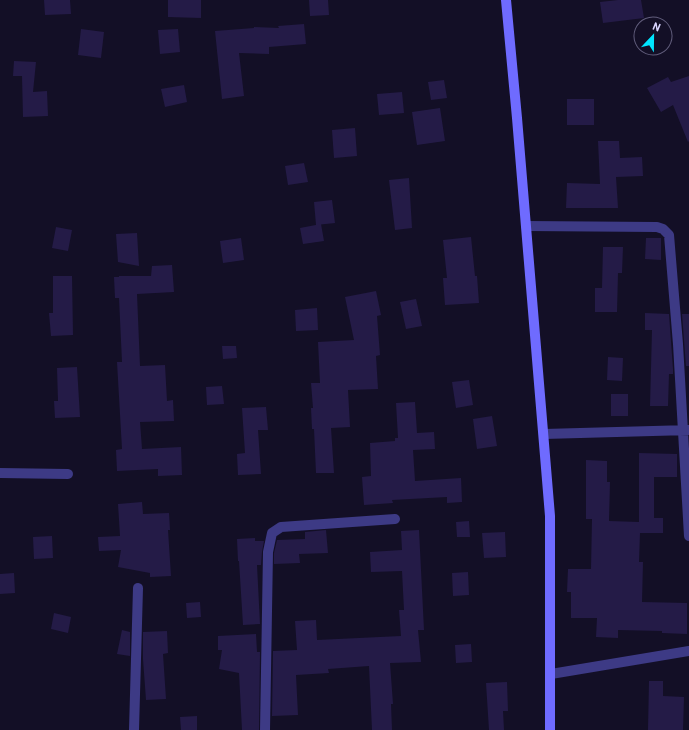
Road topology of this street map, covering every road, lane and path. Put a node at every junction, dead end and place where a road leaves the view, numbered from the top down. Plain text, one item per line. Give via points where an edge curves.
1 (506, 0) edge
2 (526, 226) junction
3 (686, 430) edge
4 (544, 434) junction
5 (0, 473) edge
6 (68, 474) dead end
7 (395, 519) dead end
8 (689, 536) edge
9 (138, 588) dead end
10 (689, 651) edge
11 (550, 674) junction
12 (134, 730) edge
13 (265, 730) edge
14 (550, 730) edge

1 - 2 main road
2 - 3 street via 657,227 669,235
2 - 4 main road
3 - 4 street
3 - 8 street
4 - 11 main road via 550,516
5 - 6 street
7 - 13 street via 281,527 272,533 268,552
9 - 12 street
10 - 11 street
11 - 14 main road

